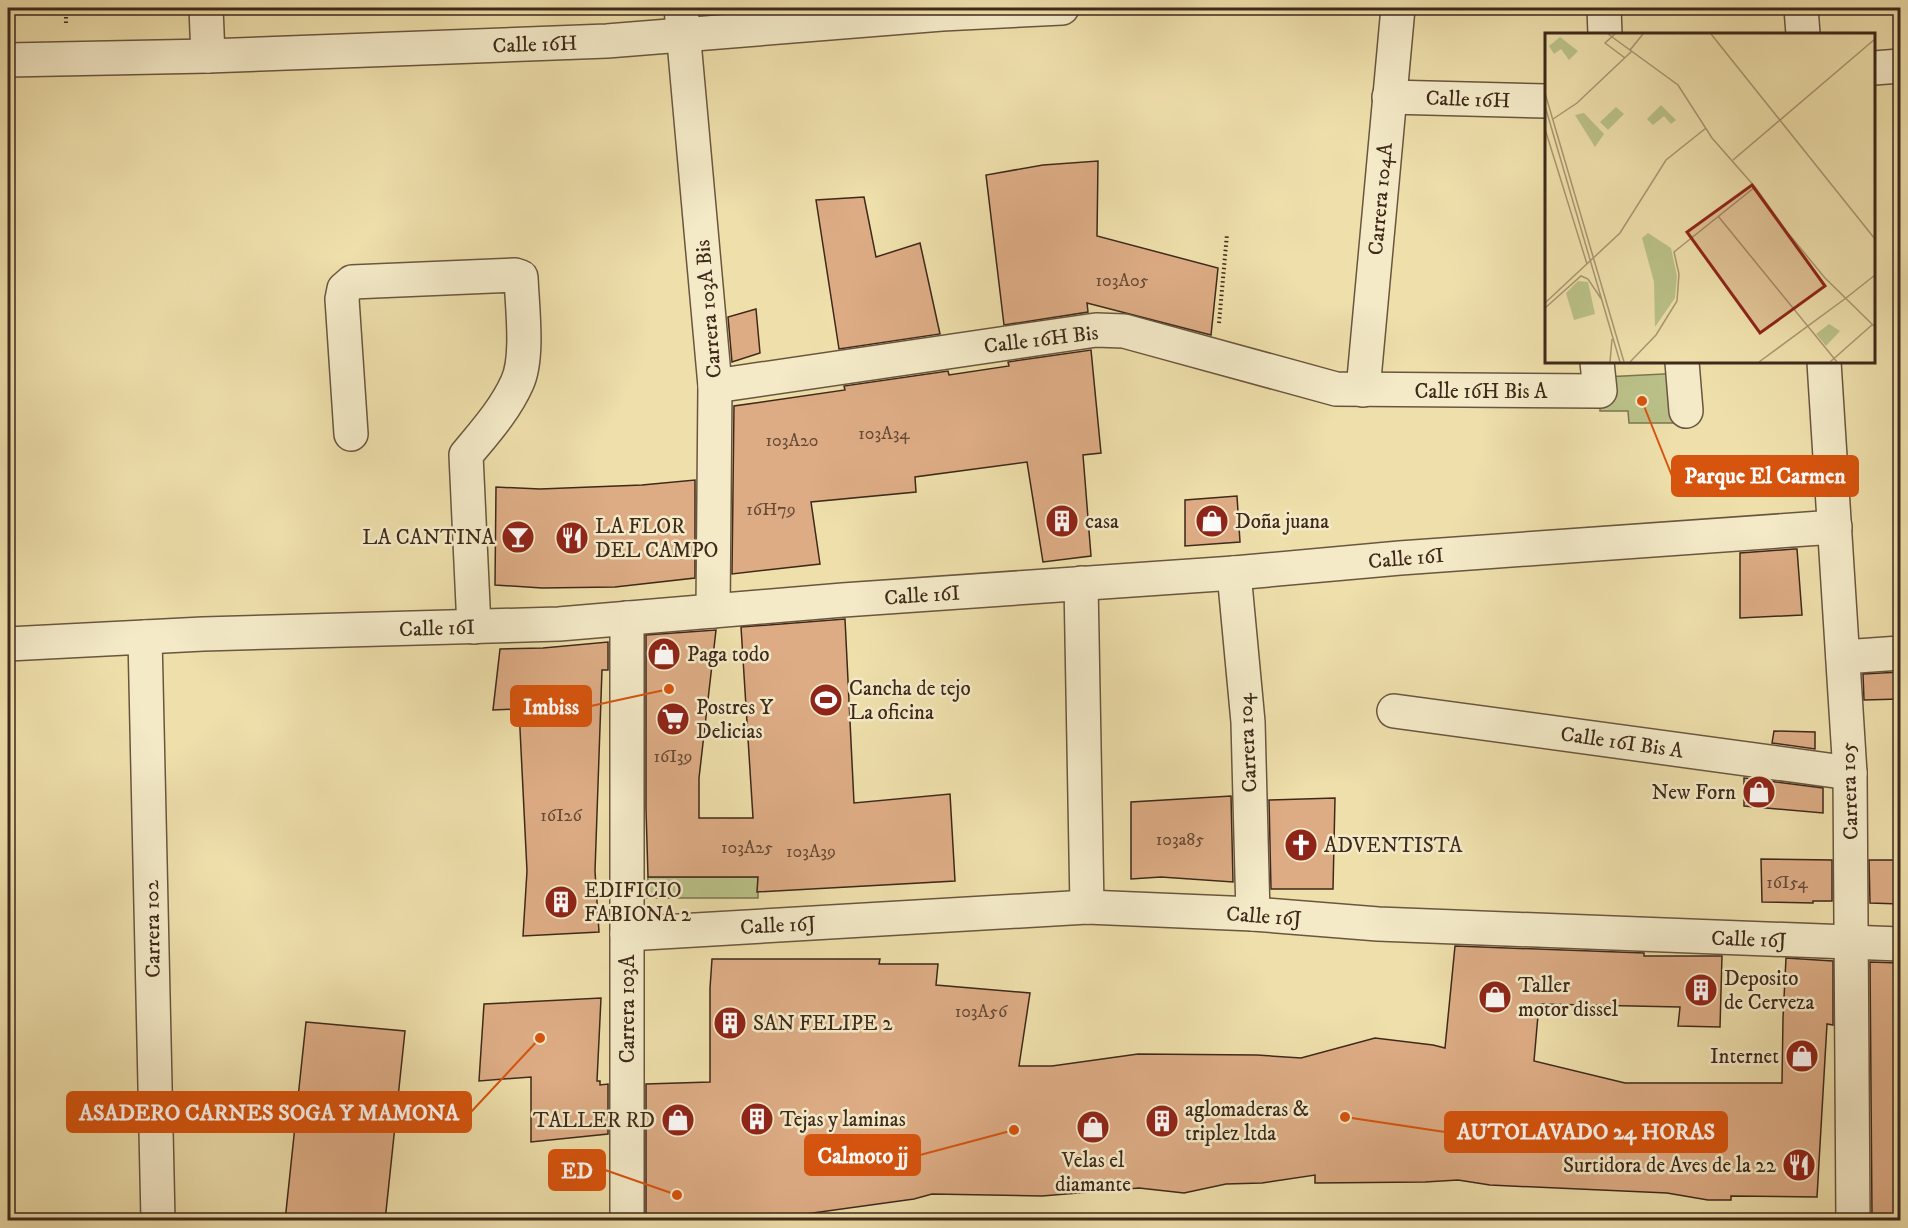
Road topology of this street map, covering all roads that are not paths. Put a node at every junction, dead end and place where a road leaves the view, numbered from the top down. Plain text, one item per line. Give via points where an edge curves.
1 (206, 8) edge
2 (1062, 8) edge
3 (1398, 8) edge
4 (1604, 8) edge
5 (1801, 8) edge
6 (942, 10) edge
7 (682, 21) edge
8 (1605, 33) edge
9 (1803, 33) edge
10 (208, 56) junction
11 (8, 60) edge
12 (1900, 66) edge
13 (1875, 68) edge
14 (1389, 97) junction
15 (1545, 101) edge
16 (1682, 363) edge
17 (1824, 363) edge
18 (1598, 376) edge
19 (715, 386) junction
20 (1363, 390) junction
21 (1686, 411) dead end
22 (351, 434) dead end
23 (1835, 526) junction
24 (1234, 573) junction
25 (1081, 583) junction
26 (713, 611) junction
27 (627, 618) junction
28 (474, 627) junction
29 (145, 637) junction
30 (8, 644) edge
31 (1900, 653) edge
32 (1843, 657) junction
33 (1394, 711) dead end
34 (1850, 773) junction
35 (1086, 907) junction
36 (1253, 914) junction
37 (627, 934) junction
38 (1852, 943) junction
39 (1900, 944) edge
40 (158, 1221) edge
41 (627, 1221) edge
42 (1853, 1221) edge

1 - 10 street
2 - 6 street, Calle 16H
3 - 14 street, Carrera 104A
4 - 8 street
5 - 9 street
6 - 7 street, Calle 16H
7 - 10 street, Calle 16H via 607,41
7 - 19 street, Carrera 103A Bis
10 - 11 street, Calle 16H
12 - 13 street
14 - 15 street, Calle 16H
14 - 20 street, Carrera 104A
16 - 21 street
17 - 23 street, Carrera 105
18 - 20 street, Calle 16H Bis A
19 - 20 street, Calle 16H Bis via 1096,330 1124,331 1336,389
19 - 26 street, Carrera 103A Bis
22 - 28 street via 344,289 352,282 521,277 523,355 518,382 495,420 466,455
23 - 24 street, Calle 16I
23 - 32 street, Carrera 105
24 - 25 street, Calle 16I
24 - 36 street, Carrera 104 via 1248,722
25 - 26 street, Calle 16I
25 - 35 street
26 - 27 street, Calle 16I
27 - 28 street, Calle 16I
27 - 37 street, Carrera 103A
28 - 29 street, Calle 16I
29 - 30 street, Calle 16I
29 - 40 street, Carrera 102
31 - 32 street
32 - 34 street, Carrera 105
33 - 34 street, Calle 16I Bis A
34 - 38 street, Carrera 105
35 - 36 street, Calle 16J
35 - 37 street, Calle 16J
36 - 38 street, Calle 16J via 1390,924
37 - 41 street, Carrera 103A
38 - 39 street, Calle 16J
38 - 42 street, Carrera 105

